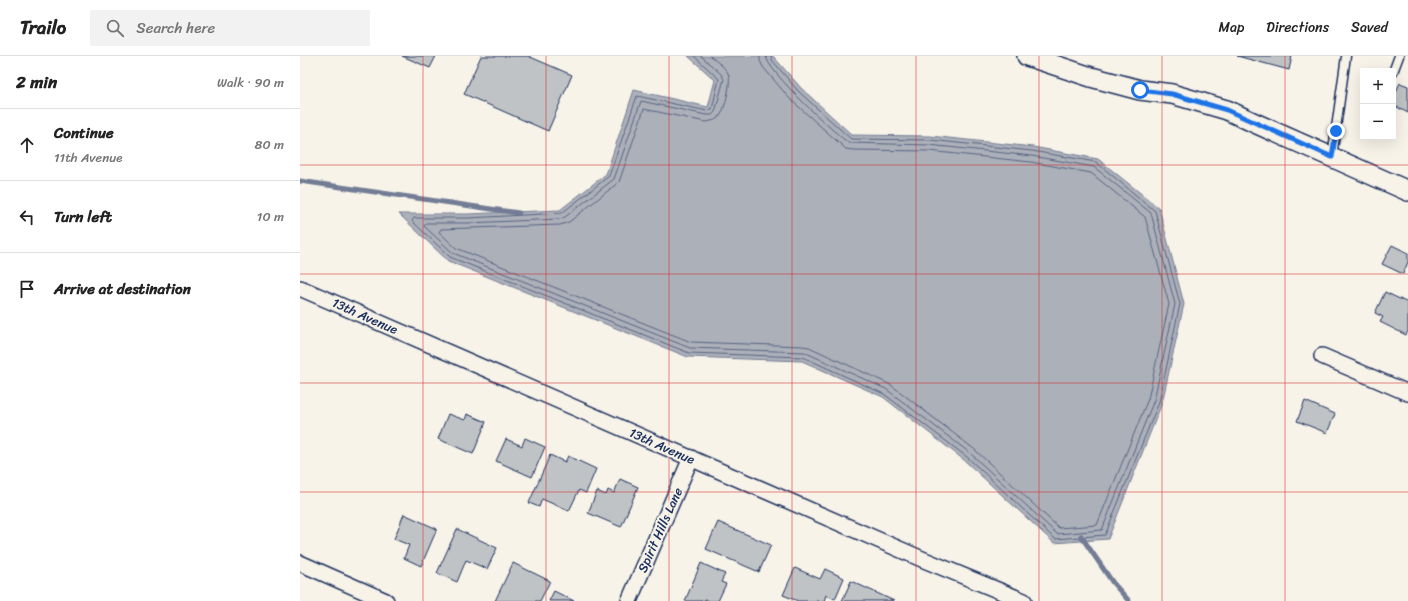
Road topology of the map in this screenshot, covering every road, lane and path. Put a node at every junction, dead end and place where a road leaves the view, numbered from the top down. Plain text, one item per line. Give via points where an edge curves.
1 (1027, 56) edge
2 (1346, 56) edge
3 (1400, 56) edge
4 (1395, 68) edge
5 (1332, 157) junction
6 (1408, 190) edge
7 (300, 288) edge
8 (1322, 356) dead end
9 (1408, 393) edge
10 (691, 458) junction
11 (300, 563) edge
12 (386, 601) edge
13 (629, 601) edge
14 (1024, 601) edge

1 - 5 street via 1091,77 1140,90 1172,94 1227,110
2 - 5 lane
3 - 4 lane
5 - 6 street
7 - 10 street, 13th Avenue
8 - 9 street
10 - 13 street, Spirit Hills Lane
10 - 14 street, 13th Avenue
11 - 12 street

